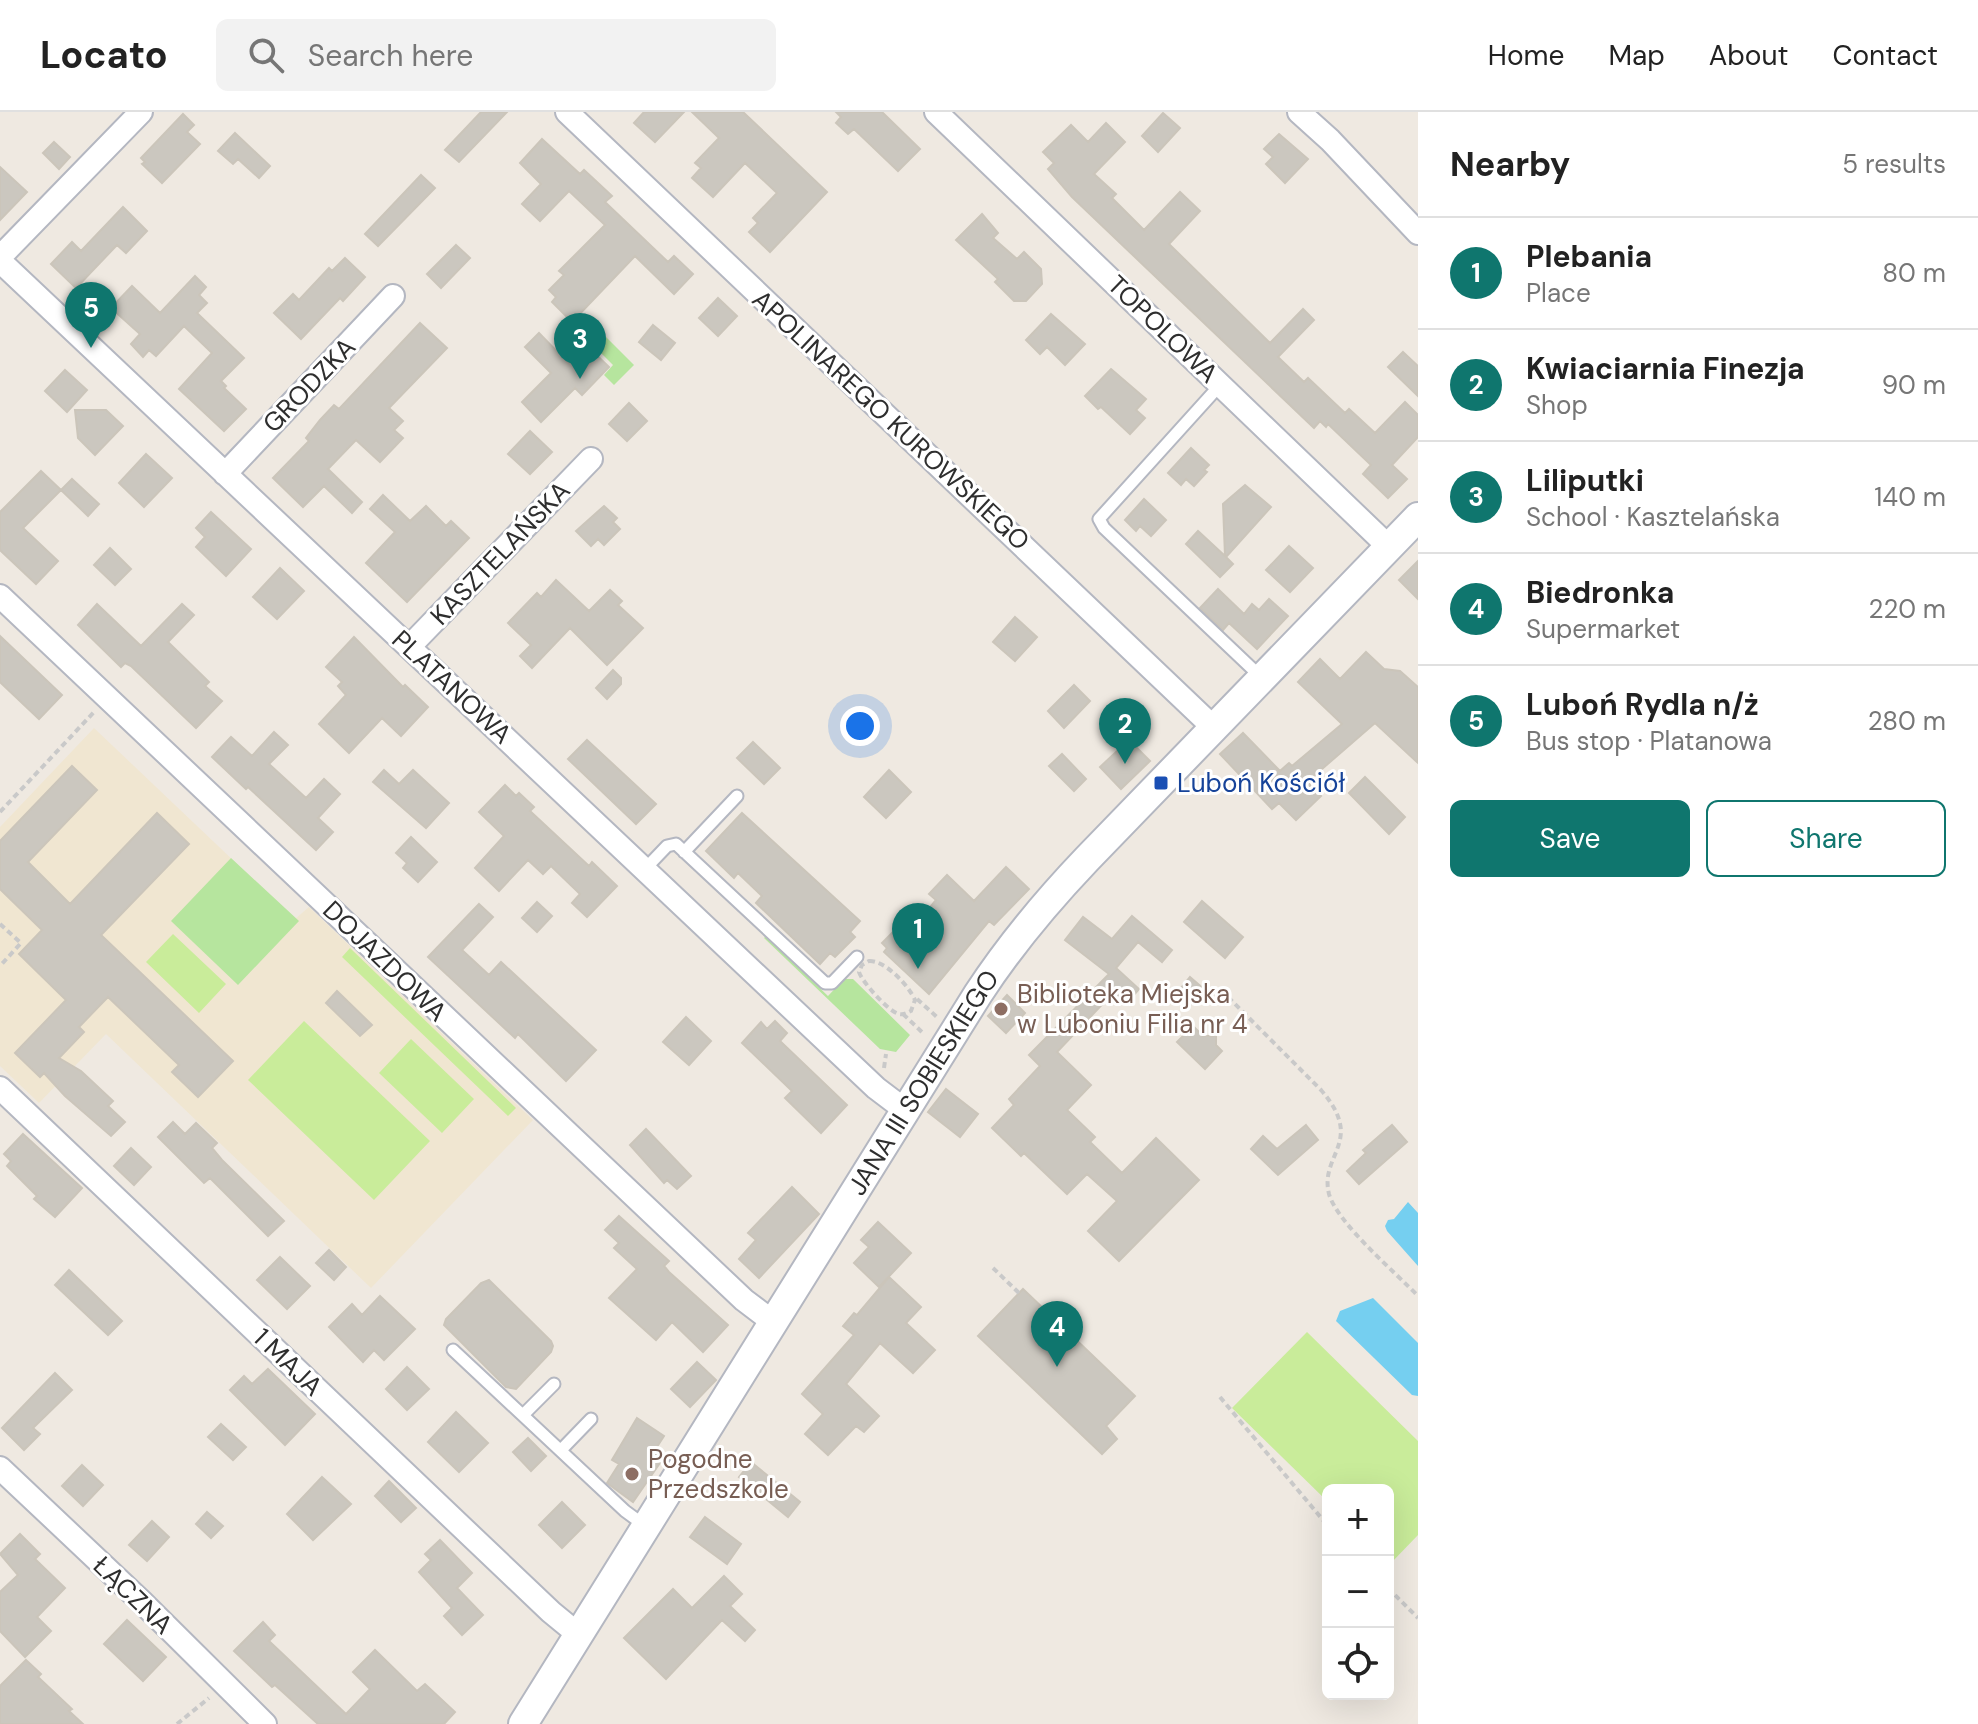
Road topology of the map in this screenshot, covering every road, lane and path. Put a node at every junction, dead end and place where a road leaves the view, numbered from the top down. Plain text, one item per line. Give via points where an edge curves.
1 (141, 112) edge
2 (567, 112) edge
3 (936, 112) edge
4 (1299, 112) edge
5 (1418, 233) edge
6 (0, 259) edge
7 (393, 296) dead end
8 (1221, 384) junction
9 (591, 459) dead end
10 (225, 474) junction
11 (1418, 517) edge
12 (1389, 547) junction
13 (0, 596) edge
14 (409, 647) junction
15 (1262, 678) junction
16 (101, 705) dead end
17 (1214, 728) junction
18 (737, 796) dead end
19 (0, 812) edge
20 (684, 852) junction
21 (645, 869) junction
22 (0, 924) edge
23 (857, 957) dead end
24 (0, 966) edge
25 (1221, 990) dead end
26 (915, 998) junction
27 (903, 1014) junction
28 (942, 1022) dead end
29 (931, 1040) dead end
30 (0, 1088) edge
31 (905, 1110) junction
32 (993, 1268) dead end
33 (1019, 1293) dead end
34 (1418, 1296) edge
35 (773, 1322) junction
36 (453, 1350) dead end
37 (554, 1384) dead end
38 (1220, 1397) dead end
39 (524, 1414) junction
40 (591, 1419) dead end
41 (561, 1450) junction
42 (0, 1468) edge
43 (1322, 1519) edge
44 (646, 1526) junction
45 (1394, 1594) edge
46 (1418, 1618) edge
47 (579, 1635) junction
48 (224, 1684) junction
49 (177, 1724) edge
50 (265, 1724) edge
51 (523, 1724) edge

1 - 6 street
2 - 17 street, APOLINAREGO KUROWSKIEGO
3 - 8 street, TOPOLOWA
4 - 5 street
6 - 10 street, PLATANOWA
7 - 10 street, GRODZKA
8 - 12 street, TOPOLOWA
8 - 15 lane via 1099,519
9 - 14 street, KASZTELAŃSKA
10 - 14 street, PLATANOWA
11 - 12 street, JANA III SOBIESKIEGO
12 - 15 street, JANA III SOBIESKIEGO
13 - 35 street, DOJAZDOWA via 720,1278
14 - 21 street, PLATANOWA
15 - 17 street, JANA III SOBIESKIEGO
16 - 19 path
17 - 31 street, JANA III SOBIESKIEGO via 1025,928
18 - 20 lane
20 - 21 lane via 670,844
20 - 23 lane via 822,981 832,983
21 - 31 street, PLATANOWA
22 - 24 path via 21,943
25 - 34 path via 1335,1109 1341,1145 1328,1185 1334,1206
26 - 27 path via 911,1011
26 - 27 path via 881,963 862,965 864,982 894,1012
26 - 28 path
27 - 29 path
30 - 47 street, 1 MAJA
31 - 35 street, JANA III SOBIESKIEGO
32 - 33 path
35 - 44 street, JANA III SOBIESKIEGO
36 - 39 lane
37 - 39 lane
38 - 43 path
39 - 41 lane
40 - 41 lane
41 - 44 lane
42 - 48 street, ŁĄCZNA
44 - 47 street, JANA III SOBIESKIEGO
45 - 46 path
47 - 51 street, JANA III SOBIESKIEGO
48 - 49 path
48 - 50 street, ŁĄCZNA

